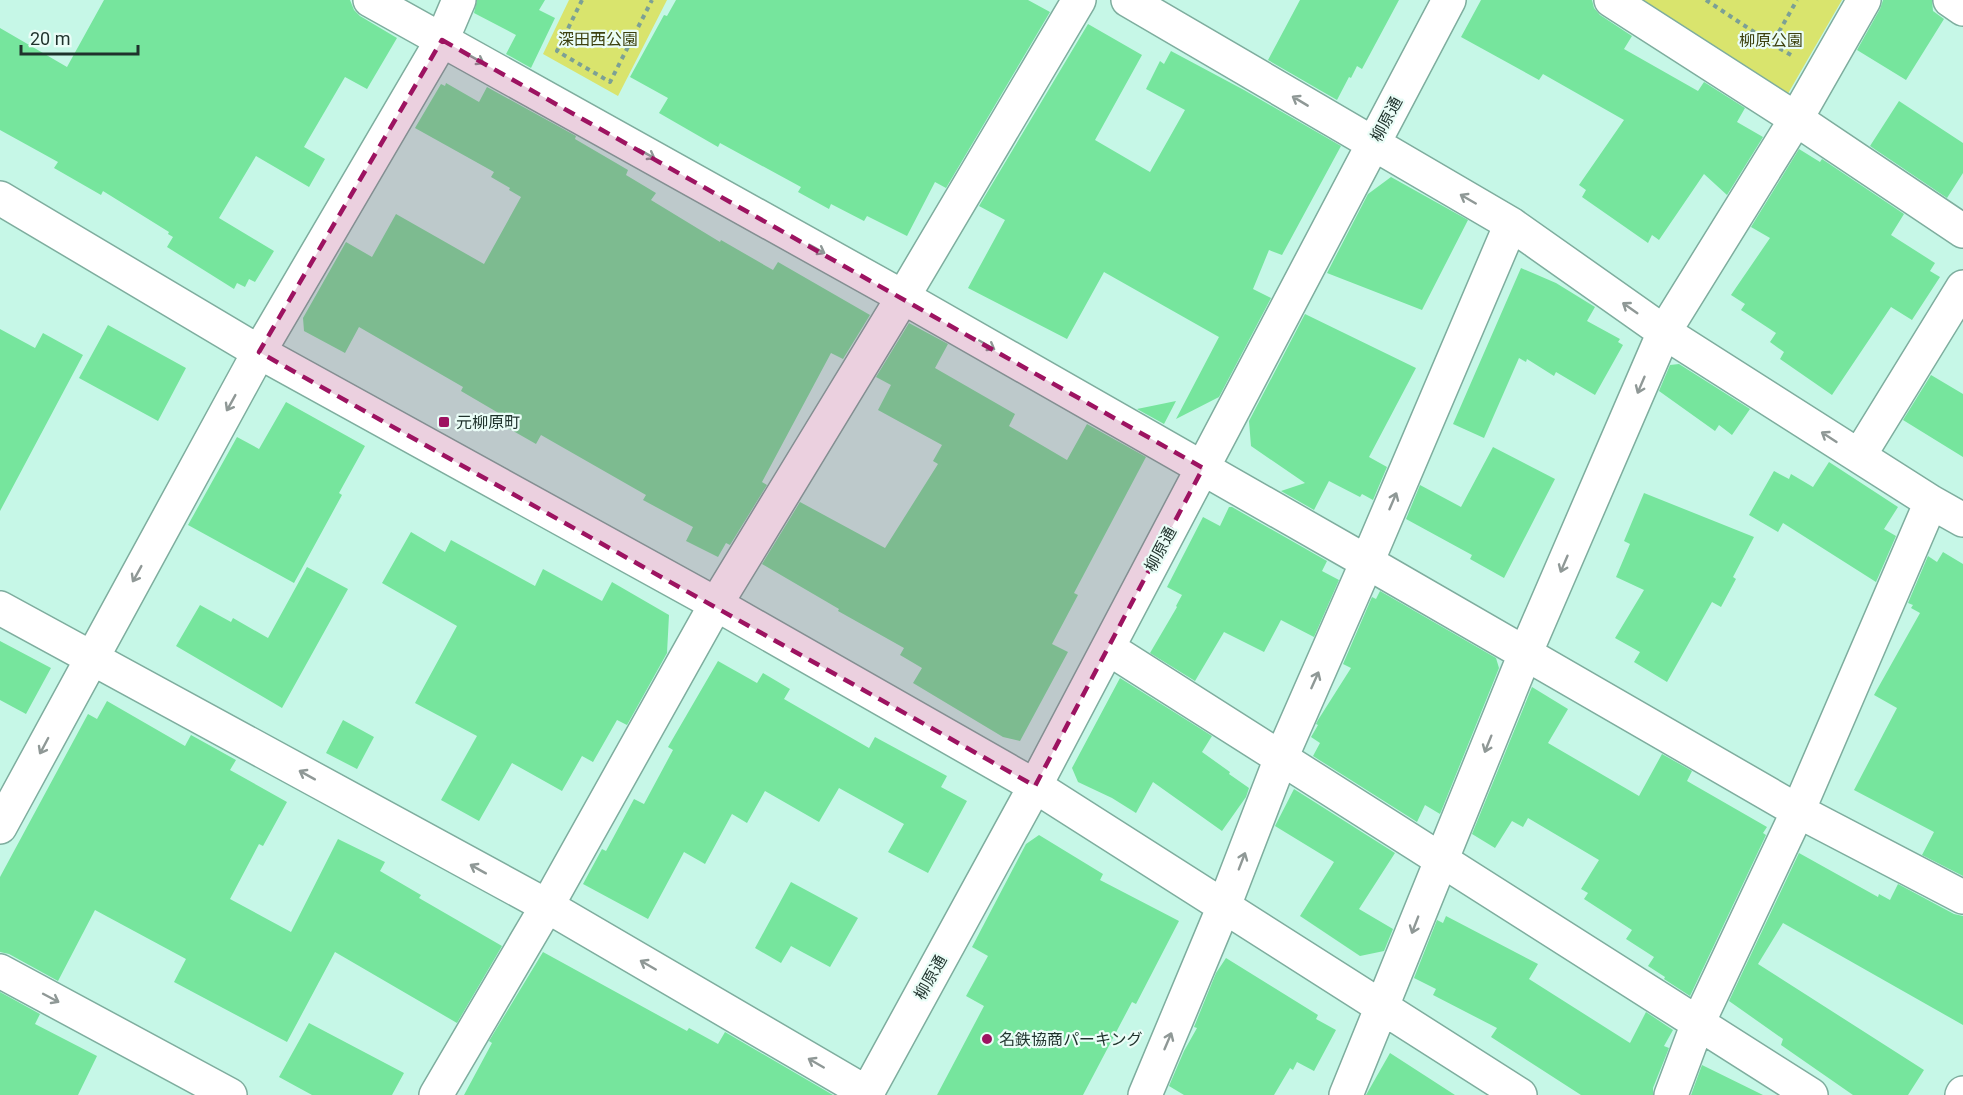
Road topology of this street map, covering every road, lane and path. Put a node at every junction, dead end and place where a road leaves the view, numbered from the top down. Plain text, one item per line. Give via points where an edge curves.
1 (370, 0) edge
2 (459, 0) edge
3 (582, 0) edge
4 (652, 0) edge
5 (1079, 0) edge
6 (1128, 0) edge
7 (1449, 0) edge
8 (1611, 0) edge
9 (1706, 0) edge
10 (1797, 0) edge
11 (1864, 0) edge
12 (1950, 0) edge
13 (1963, 9) edge
14 (442, 40) junction
15 (1772, 44) junction
16 (1823, 73) junction
17 (1796, 118) junction
18 (1373, 144) junction
19 (0, 198) edge
20 (1511, 224) junction
21 (1963, 231) edge
22 (1963, 287) edge
23 (903, 297) junction
24 (1664, 332) junction
25 (259, 352) junction
26 (1859, 456) junction
27 (1203, 468) junction
28 (1931, 502) junction
29 (1963, 520) edge
30 (1367, 562) junction
31 (716, 604) junction
32 (0, 608) edge
33 (1108, 648) junction
34 (1525, 654) junction
35 (91, 658) junction
36 (1281, 758) junction
37 (1035, 786) junction
38 (1798, 811) junction
39 (0, 827) edge
40 (1440, 859) junction
41 (1963, 897) edge
42 (547, 906) junction
43 (1224, 906) junction
44 (0, 970) edge
45 (1382, 1007) junction
46 (1698, 1023) junction
47 (866, 1094) edge
48 (231, 1095) edge
49 (435, 1095) edge
50 (1145, 1095) edge
51 (1346, 1095) edge
52 (1520, 1095) edge
53 (1671, 1095) edge
54 (1811, 1095) edge

1 - 14 street
2 - 14 street
3 - 4 path via 557,51 610,82
5 - 23 street
18 -> 6 street
7 - 18 street, 柳原通
8 - 17 street
9 - 15 path
10 - 15 path
11 - 16 street
12 - 13 street
14 -> 23 street
14 - 25 street
15 - 16 path
16 - 17 street
17 - 21 street
17 - 24 street
20 -> 18 street
18 - 27 street, 柳原通
19 - 25 street
24 -> 20 street
30 -> 20 street
22 - 26 street
23 -> 27 street
23 - 31 street
26 -> 24 street
24 -> 34 street
25 - 31 street
25 -> 35 street
26 - 28 street
27 - 30 street
27 - 33 street, 柳原通
28 - 29 street
28 - 38 street
30 - 34 street
36 -> 30 street
31 - 37 street
31 - 42 street
32 - 35 street
33 - 36 street
33 - 37 street, 柳原通
34 - 38 street
34 -> 40 street
35 -> 39 street
42 -> 35 street
36 - 40 street
43 -> 36 street
37 - 43 street
37 - 47 street, 柳原通
38 - 41 street
38 - 46 street
40 -> 45 street
40 - 46 street
47 -> 42 street
42 - 49 street
43 - 45 street
50 -> 43 street
44 -> 48 street
45 - 51 street
45 - 52 street
46 - 53 street
46 - 54 street

